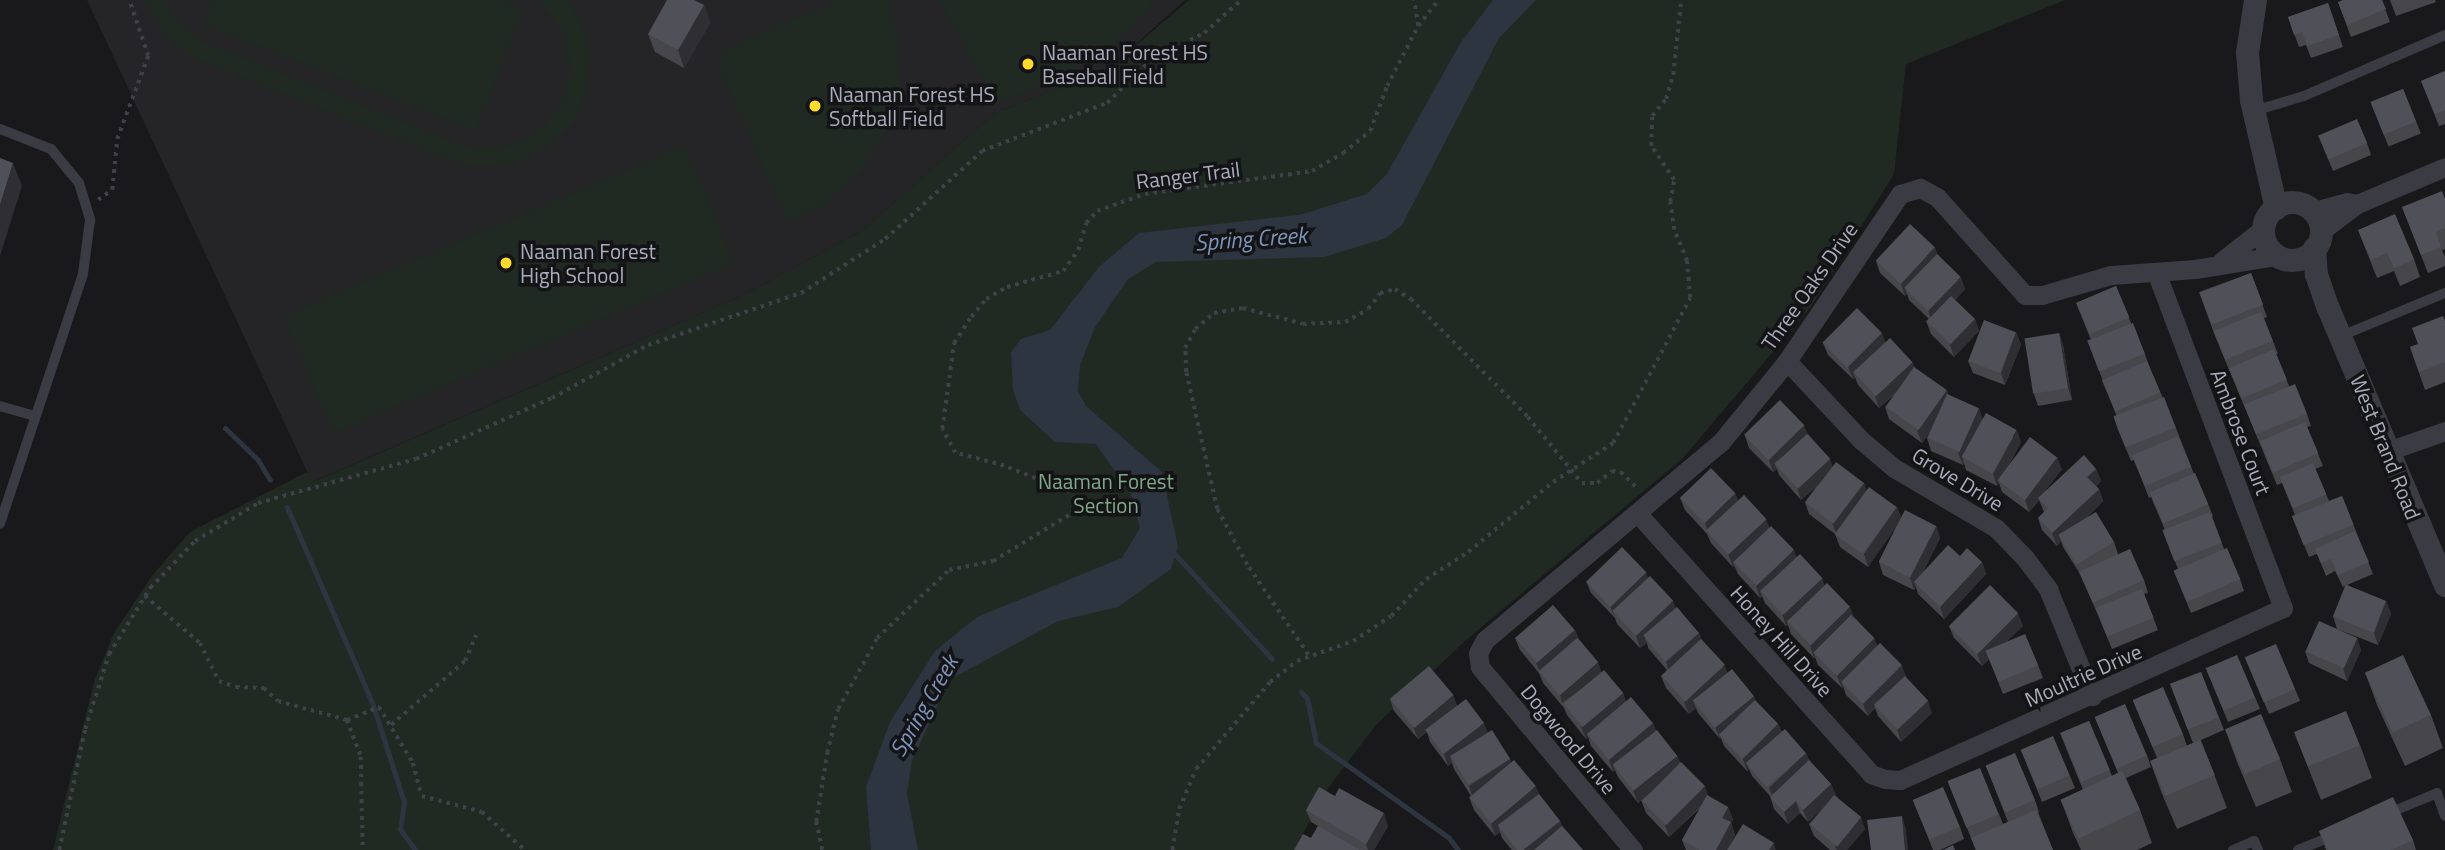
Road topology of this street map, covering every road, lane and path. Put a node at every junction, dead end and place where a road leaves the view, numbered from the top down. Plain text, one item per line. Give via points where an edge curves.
1 (129, 0) edge
2 (1241, 0) edge
3 (1413, 0) edge
4 (1438, 0) edge
5 (1681, 0) edge
6 (2255, 0) edge
7 (1418, 26) junction
8 (2445, 35) edge
9 (2254, 112) junction
10 (0, 129) edge
11 (2264, 144) junction
12 (2445, 167) edge
13 (97, 200) dead end
14 (2270, 218) junction
15 (2312, 223) junction
16 (2282, 259) junction
17 (2222, 262) junction
18 (2155, 272) junction
19 (2445, 293) edge
20 (2328, 308) junction
21 (2341, 336) junction
22 (1787, 360) junction
23 (0, 406) edge
24 (36, 416) junction
25 (2445, 431) edge
26 (2385, 452) junction
27 (1572, 471) junction
28 (1643, 495) dead end
29 (1639, 515) junction
30 (0, 524) edge
31 (2443, 576) edge
32 (145, 596) junction
33 (2283, 608) joint
34 (476, 635) dead end
35 (1478, 653) joint
36 (1308, 655) junction
37 (2092, 696) junction
38 (347, 720) junction
39 (391, 725) junction
40 (1900, 780) joint
41 (2445, 816) edge
42 (2374, 819) edge
43 (2348, 829) edge
44 (59, 850) edge
45 (363, 850) edge
46 (525, 850) edge
47 (822, 850) edge
48 (1172, 850) edge
49 (1633, 850) edge
50 (2233, 850) edge
51 (2258, 850) edge
52 (2298, 850) edge

1 - 13 path via 146,38 148,56 113,153 111,190
2 - 32 path via 1204,33 1152,59 1107,103 982,151 886,239 801,293 648,345 552,398 416,459 258,503 195,541
3 - 7 path
4 - 7 path, Ranger Trail
5 - 27 path via 1673,75 1667,99 1651,116 1651,146 1674,180 1670,202 1674,230 1687,261 1690,298 1613,443
6 - 9 street, West Brand Road via 2247,52
7 - 47 path, Ranger Trail via 1370,131 1343,153 1312,172 1173,189 1097,211 1086,223 1078,250 1063,271 1007,287 986,299 971,317 954,343 947,375 942,429 948,441 955,453 1067,491 1075,499 1072,513 993,561 949,570 877,638 838,709 816,822
8 - 9 lane via 2304,96
9 - 11 street, West Brand Road
10 - 24 lane via 51,149 79,183 90,220 83,274
11 - 14 street, West Brand Road
11 - 15 street, West Brand Road via 2273,151
12 - 15 street
14 - 15 street via 2288,201
14 - 16 street, West Brand Road via 2265,243
14 - 17 street
15 - 16 street
15 - 20 street, West Brand Road via 2316,274
16 - 17 street, Three Oaks Drive
16 - 20 street, West Brand Road
17 - 18 street, Three Oaks Drive
18 - 22 street, Three Oaks Drive via 2111,275 2042,295 2025,295 1937,197 1910,189 1900,194
18 - 33 street, Ambrose Court
19 - 21 lane
20 - 21 street, West Brand Road
21 - 26 street, West Brand Road
22 - 29 street, Three Oaks Drive via 1721,442
22 - 37 street, Grove Drive via 1861,440 1894,468 1996,528 2025,558 2048,589
23 - 24 lane
24 - 30 lane
25 - 26 street
26 - 31 street, West Brand Road
27 - 28 path via 1582,483 1598,483 1606,474 1621,472
27 - 36 path via 1426,579 1391,616 1353,641
27 - 36 path via 1528,417 1411,299 1395,289 1380,293 1368,309 1345,321 1303,324 1242,308 1214,313 1195,328 1185,348 1186,372 1217,509 1247,565
29 - 35 street, Three Oaks Drive via 1485,640
29 - 40 street, Honey Hill Drive via 1871,774
32 - 38 path via 200,643 219,681 264,688 278,701
32 - 44 path via 123,626 96,689
33 - 37 street, Moultrie Drive
34 - 39 path via 465,661
35 - 49 street, Dogwood Drive via 1489,678
36 - 48 path via 1270,682 1196,769 1179,809
37 - 40 street, Moultrie Drive
38 - 39 path via 379,707
38 - 45 path via 361,757
39 - 46 path via 413,763 422,796 482,812
41 - 42 lane via 2437,793
43 - 52 lane
50 - 51 lane via 2254,841

